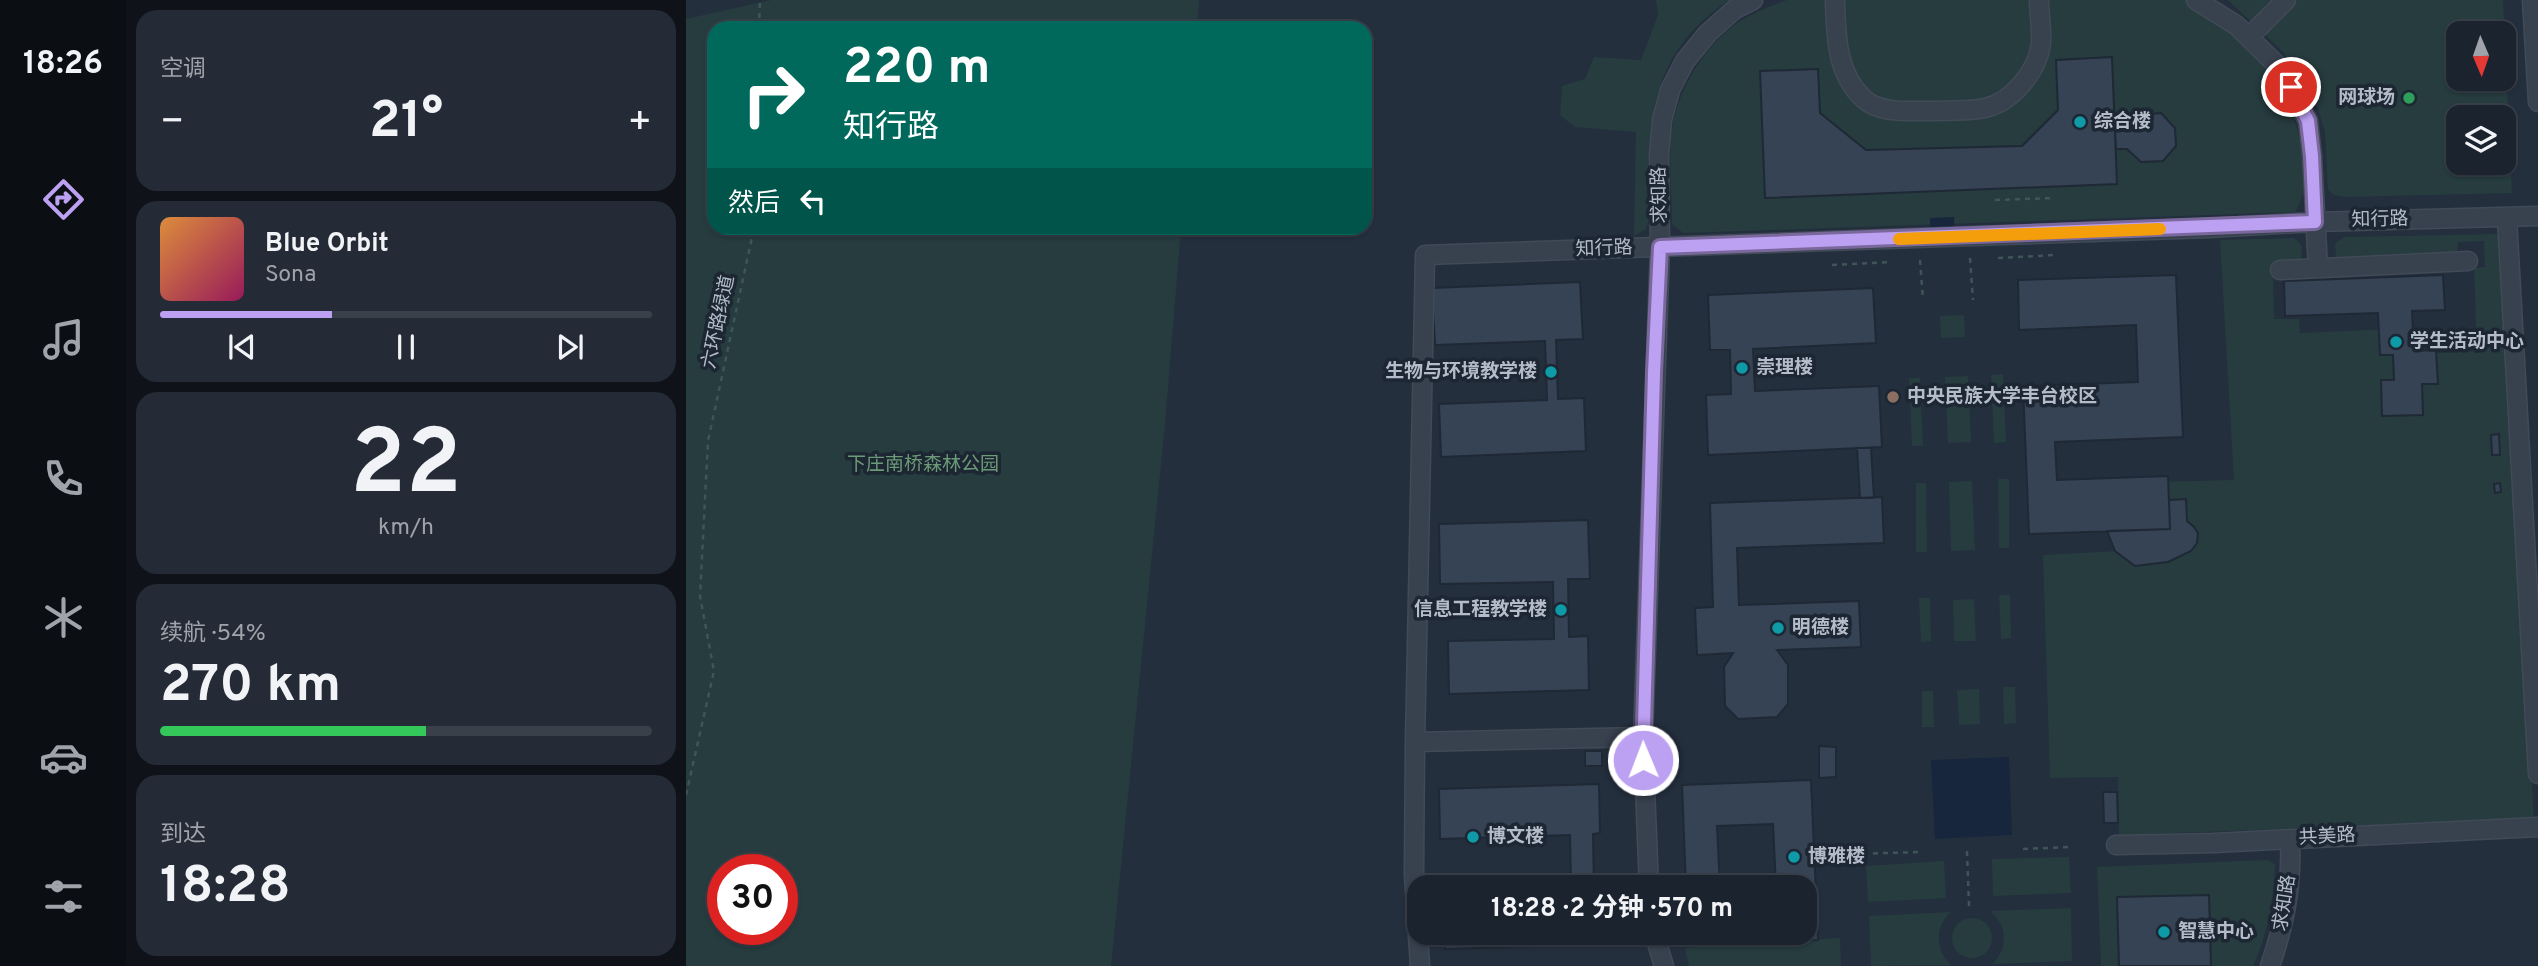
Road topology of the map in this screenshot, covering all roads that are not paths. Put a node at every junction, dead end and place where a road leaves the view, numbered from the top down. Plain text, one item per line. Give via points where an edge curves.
1 (1753, 0) edge
2 (1835, 0) edge
3 (2039, 0) edge
4 (2196, 0) edge
5 (2286, 0) edge
6 (2532, 0) edge
7 (2249, 37) junction
8 (2538, 102) edge
9 (2538, 216) edge
10 (2507, 218) junction
11 (2315, 222) junction
12 (1660, 247) junction
13 (2468, 261) dead end
14 (2318, 268) junction
15 (2280, 270) dead end
16 (1643, 737) junction
17 (1415, 742) junction
18 (2538, 774) edge
19 (2538, 827) edge
20 (2290, 839) junction
21 (2116, 845) dead end
22 (1649, 875) edge
23 (1658, 945) edge
24 (1420, 966) edge
25 (1664, 966) edge
26 (2270, 966) edge

1 - 12 street, 求知路 via 1708,33 1685,61 1670,90 1659,155
2 - 3 street via 1836,45 1847,77 1865,101 1890,110 1913,111 1986,108 2021,87 2041,44
4 - 7 street
5 - 7 street
6 - 8 street
7 - 11 street via 2278,66 2308,121
9 - 10 street, 知行路
10 - 11 street, 知行路
10 - 18 street
11 - 12 street, 知行路
11 - 14 street
12 - 16 street, 求知路
12 - 17 street, 知行路 via 1426,255
13 - 14 street
14 - 15 street
16 - 17 street
16 - 22 street, 求知路
17 - 24 street via 1414,874
19 - 20 street, 共美路
20 - 21 street, 共美路
20 - 26 street, 求知路 via 2287,912
23 - 25 street

